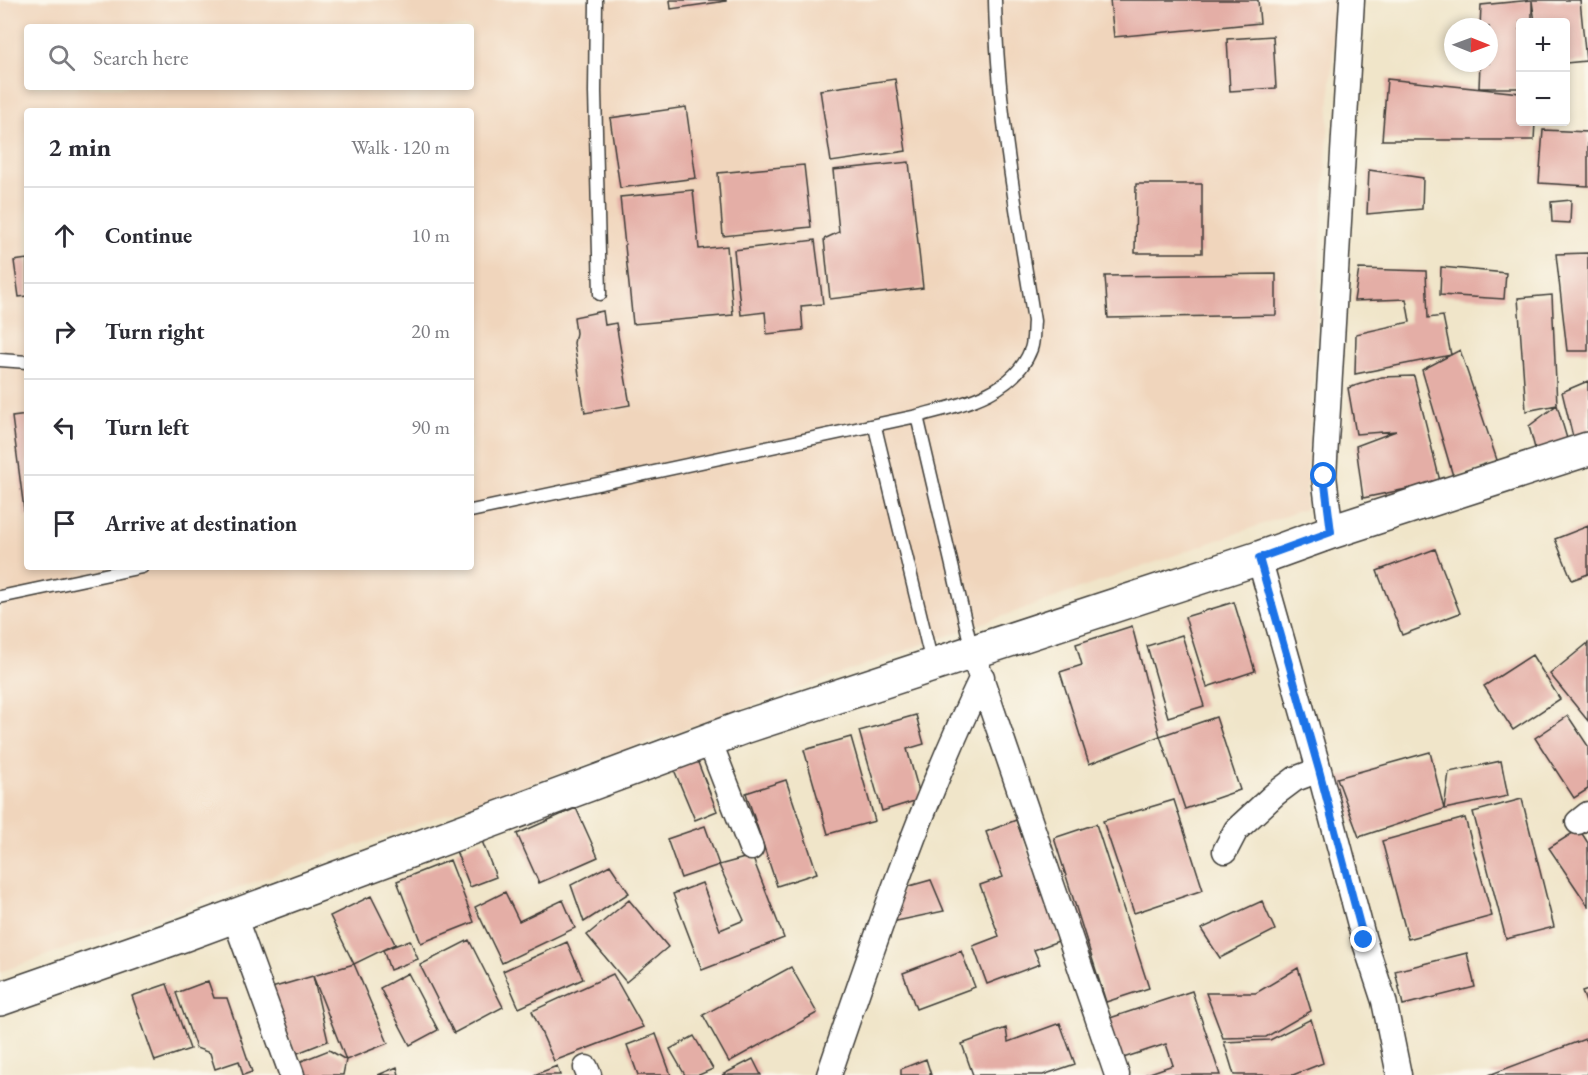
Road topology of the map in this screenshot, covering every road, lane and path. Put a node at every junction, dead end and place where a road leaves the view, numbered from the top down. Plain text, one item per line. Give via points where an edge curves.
1 (596, 0) edge
2 (995, 0) edge
3 (1352, 0) edge
4 (600, 294) dead end
5 (0, 360) edge
6 (24, 362) edge
7 (917, 416) junction
8 (875, 427) junction
9 (1588, 449) edge
10 (474, 510) edge
11 (1331, 532) junction
12 (1259, 558) junction
13 (128, 570) edge
14 (0, 597) edge
15 (932, 664) junction
16 (977, 664) junction
17 (709, 740) junction
18 (1319, 770) junction
19 (751, 848) dead end
20 (1225, 851) dead end
21 (234, 916) junction
22 (0, 999) edge
23 (292, 1075) edge
24 (829, 1075) edge
25 (1117, 1075) edge
26 (1399, 1075) edge

1 - 4 lane
2 - 7 lane via 1007,158 1034,321 1032,347 1022,367 978,399
3 - 11 street via 1324,476
5 - 6 lane
7 - 8 lane
7 - 16 lane
8 - 10 lane
8 - 15 lane
9 - 11 street
11 - 12 street
12 - 16 street
12 - 18 street
13 - 14 lane
15 - 16 street
15 - 17 street
16 - 24 street via 954,735 889,899
16 - 25 street
17 - 19 street
17 - 21 street
18 - 20 street via 1295,779 1275,794 1236,830
18 - 26 street via 1384,1002
21 - 22 street
21 - 23 street

